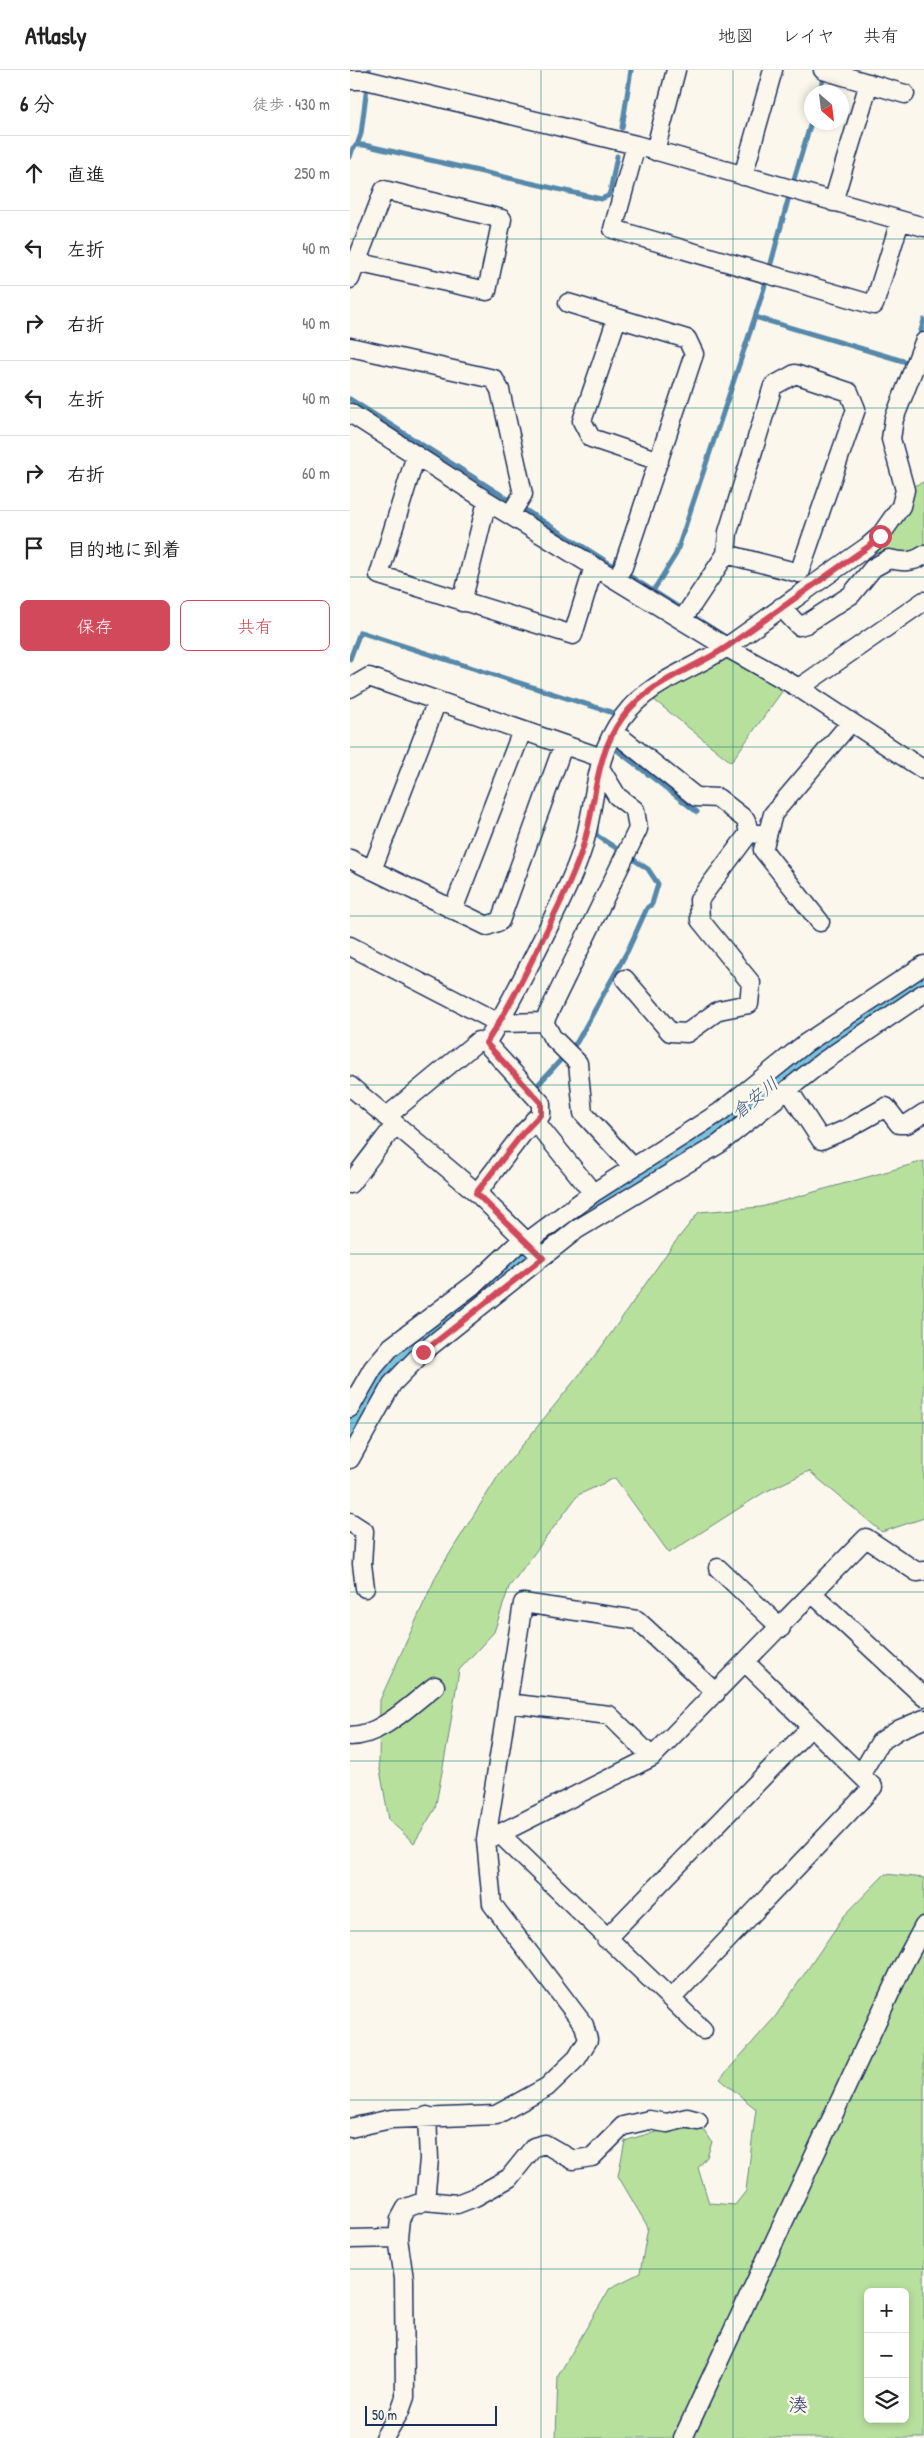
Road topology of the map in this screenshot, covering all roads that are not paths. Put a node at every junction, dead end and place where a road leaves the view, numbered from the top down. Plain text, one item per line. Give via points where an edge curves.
1 (676, 70) edge
2 (773, 70) edge
3 (823, 70) edge
4 (362, 80) edge
5 (869, 84) junction
6 (905, 94) dead end
7 (636, 145) junction
8 (655, 151) junction
9 (743, 176) junction
10 (833, 202) junction
11 (900, 221) junction
12 (924, 227) edge
13 (353, 270) edge
14 (568, 303) dead end
15 (617, 318) junction
16 (924, 342) edge
17 (350, 347) edge
18 (350, 413) edge
19 (416, 455) junction
20 (659, 461) junction
21 (487, 501) junction
22 (514, 508) junction
23 (726, 554) junction
24 (924, 555) edge
25 (594, 566) junction
26 (620, 573) junction
27 (799, 573) junction
28 (824, 577) junction
29 (924, 601) edge
30 (462, 602) junction
31 (781, 607) junction
32 (686, 614) junction
33 (726, 647) junction
34 (350, 688) edge
35 (799, 688) junction
36 (437, 701) junction
37 (851, 722) junction
38 (522, 731) junction
39 (623, 739) dead end
40 (563, 746) junction
41 (602, 768) junction
42 (924, 770) edge
43 (749, 833) junction
44 (768, 834) junction
45 (350, 859) edge
46 (372, 870) junction
47 (453, 910) junction
48 (820, 922) dead end
49 (350, 946) edge
50 (924, 965) edge
51 (625, 979) dead end
52 (924, 993) edge
53 (495, 1021) junction
54 (544, 1022) junction
55 (486, 1043) junction
56 (350, 1086) edge
57 (788, 1089) junction
58 (924, 1113) edge
59 (534, 1120) junction
60 (391, 1126) junction
61 (633, 1167) junction
62 (350, 1184) edge
63 (593, 1192) junction
64 (476, 1193) junction
65 (570, 1210) junction
66 (582, 1226) junction
67 (525, 1240) junction
68 (543, 1258) junction
69 (350, 1408) edge
70 (350, 1459) edge
71 (350, 1522) edge
72 (718, 1568) dead end
73 (924, 1571) edge
74 (365, 1588) dead end
75 (813, 1594) junction
76 (780, 1628) junction
77 (746, 1663) junction
78 (435, 1686) dead end
79 (716, 1693) junction
80 (924, 1697) edge
81 (507, 1703) junction
82 (924, 1719) edge
83 (810, 1728) junction
84 (350, 1736) edge
85 (652, 1757) junction
86 (861, 1774) junction
87 (493, 1837) junction
88 (924, 1926) edge
89 (606, 1939) junction
90 (671, 1999) junction
91 (703, 2030) dead end
92 (427, 2116) junction
93 (698, 2121) dead end
94 (350, 2128) edge
95 (425, 2201) junction
96 (398, 2238) junction
97 (350, 2239) edge
98 (384, 2438) edge
99 (683, 2438) edge

1 - 8 street
2 - 9 street
3 - 5 street
4 - 7 street
5 - 6 street
5 - 10 street
7 - 8 street
7 - 11 street via 613,229 874,305
8 - 9 street
9 - 10 street
10 - 11 street
11 - 12 street
13 - 13 street via 384,190 502,219 487,291
14 - 15 street
15 - 20 street via 582,421 592,438
15 - 20 street via 687,339 694,354
16 - 28 street via 894,419 891,439 904,490 901,506 880,536
17 - 22 street via 494,380 500,390 523,494
18 - 19 street
19 - 21 street
19 - 30 street via 379,575
20 - 26 street
21 - 22 street
21 - 30 street
22 - 25 street
23 - 27 street
23 - 27 street via 728,532 773,386 795,374 849,392 856,410
23 - 32 street
24 - 31 street via 917,560 900,562 889,559 873,568 851,595 806,624 799,626
25 - 26 street
25 - 30 street via 573,635
26 - 32 street
27 - 28 street
28 - 31 street
29 - 35 street
31 - 33 street
32 - 33 street
33 - 35 street
33 - 41 street via 678,672 640,698 621,719
34 - 36 street via 369,677
35 - 37 street
36 - 38 street
36 - 46 street
37 - 42 street
37 - 44 street via 773,814
38 - 40 street
38 - 47 street
39 - 43 street via 696,797 718,798 746,820
40 - 41 street
40 - 47 street via 500,921 487,926
41 - 53 street via 594,784 589,827 580,855 540,944
41 - 54 street via 617,796 635,810 638,829
43 - 44 street
43 - 51 street via 699,900 700,920 751,983 749,1004 719,1010 687,1033 670,1032
44 - 48 street via 763,850
45 - 46 street
46 - 47 street
49 - 53 street
50 - 61 street via 806,1043 704,1123
52 - 57 street
53 - 54 street
53 - 55 street
54 - 61 street via 552,1037 578,1063 584,1113
55 - 59 street via 541,1103 541,1114
55 - 60 street via 478,1041
56 - 60 street
57 - 58 street via 820,1140 848,1129 886,1107 899,1124 907,1124
57 - 66 street via 719,1144
59 - 63 street
59 - 64 street
60 - 62 street
60 - 64 street
61 - 63 street
63 - 65 street
64 - 67 street
65 - 66 street
65 - 67 street
66 - 68 street
67 - 68 street
67 - 69 street via 392,1348 373,1368
68 - 70 street via 412,1361 392,1384
71 - 74 street via 364,1531 362,1564
72 - 76 street
73 - 75 street via 917,1572 866,1538
75 - 76 street
75 - 80 street
76 - 77 street
77 - 79 street
77 - 83 street
78 - 84 street via 387,1722 363,1736
79 - 81 street via 637,1620 523,1603
79 - 85 street
81 - 85 street via 609,1715
81 - 87 street
82 - 86 street via 880,1742
83 - 86 street
83 - 89 street
85 - 87 street
86 - 90 street via 873,1787
87 - 89 street
87 - 92 street via 492,1904 584,2025 588,2040 577,2058 547,2087 496,2115
88 - 99 street
89 - 90 street
90 - 91 street
92 - 94 street via 391,2119
92 - 95 street via 429,2159
93 - 95 street via 688,2118 667,2123 649,2120 623,2126 592,2157 573,2160 545,2144 534,2147 509,2178 475,2197 457,2204
95 - 96 street via 406,2208 400,2219
96 - 97 street
96 - 98 street via 404,2279 405,2396

